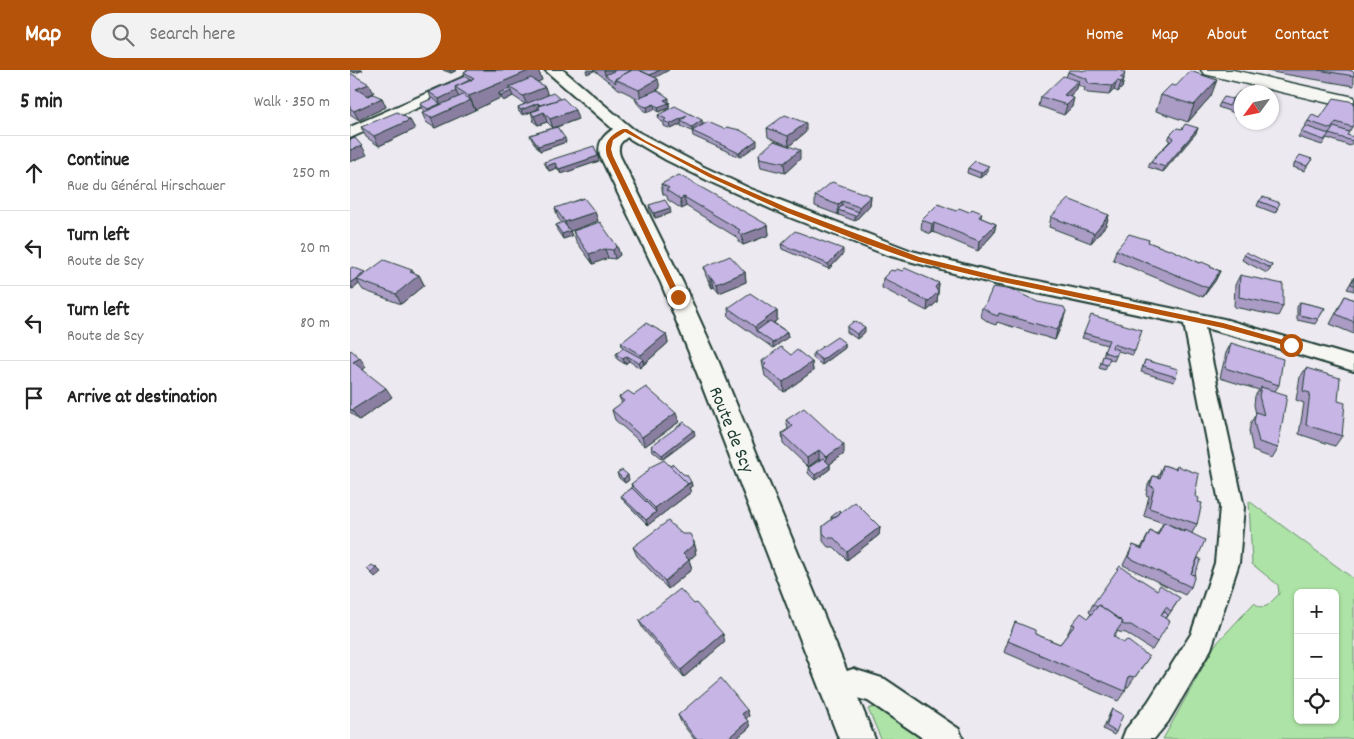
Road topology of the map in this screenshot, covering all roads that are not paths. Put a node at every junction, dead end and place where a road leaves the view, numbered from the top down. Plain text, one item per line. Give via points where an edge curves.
1 (491, 70) edge
2 (553, 70) edge
3 (1210, 70) edge
4 (1354, 102) edge
5 (625, 130) junction
6 (350, 134) edge
7 (1193, 320) junction
8 (1354, 364) edge
9 (836, 688) junction
10 (856, 739) edge
11 (949, 739) edge
12 (1136, 739) edge

1 - 6 street
2 - 5 street
3 - 4 main road
5 - 7 street via 711,176 894,251 993,277
5 - 9 street, Route de Scy via 610,139 610,156 672,283 705,360
7 - 8 street
7 - 12 street via 1232,508 1227,563 1202,640 1158,712
9 - 10 street, Route de Scy
9 - 11 street via 854,683 875,689

